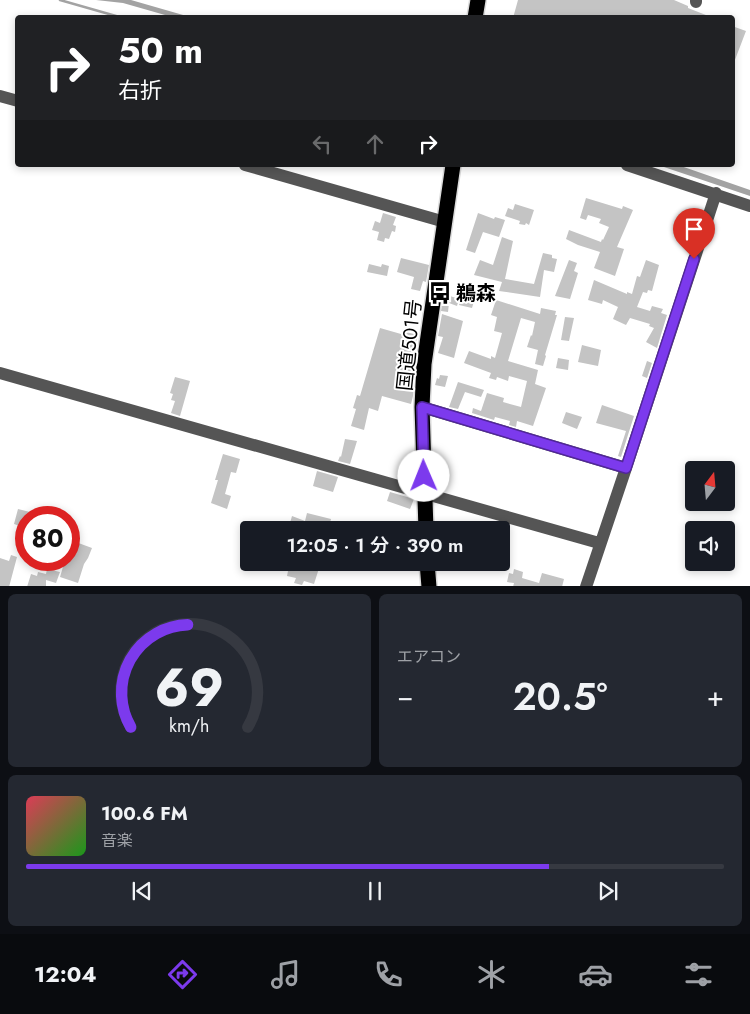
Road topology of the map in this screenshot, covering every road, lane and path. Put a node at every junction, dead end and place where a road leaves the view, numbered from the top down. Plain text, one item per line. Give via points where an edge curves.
1 (478, 0) edge
2 (476, 15) edge
3 (0, 96) edge
4 (15, 100) edge
5 (253, 167) edge
6 (453, 167) edge
7 (633, 167) edge
8 (716, 193) junction
9 (750, 206) edge
10 (445, 222) junction
11 (0, 373) edge
12 (422, 407) junction
13 (626, 468) junction
14 (424, 493) junction
15 (426, 521) edge
16 (600, 543) junction
17 (428, 571) edge
18 (429, 586) edge
19 (586, 586) edge

1 - 2 highway
3 - 4 street
5 - 10 street
6 - 10 highway, 国道501号
7 - 8 street
8 - 9 street
8 - 13 street
10 - 12 highway, 国道501号 via 424,364
11 - 14 street
12 - 13 street
12 - 14 highway, 国道501号
13 - 16 street
14 - 15 highway, 国道501号
14 - 16 street
16 - 19 street
17 - 18 highway

